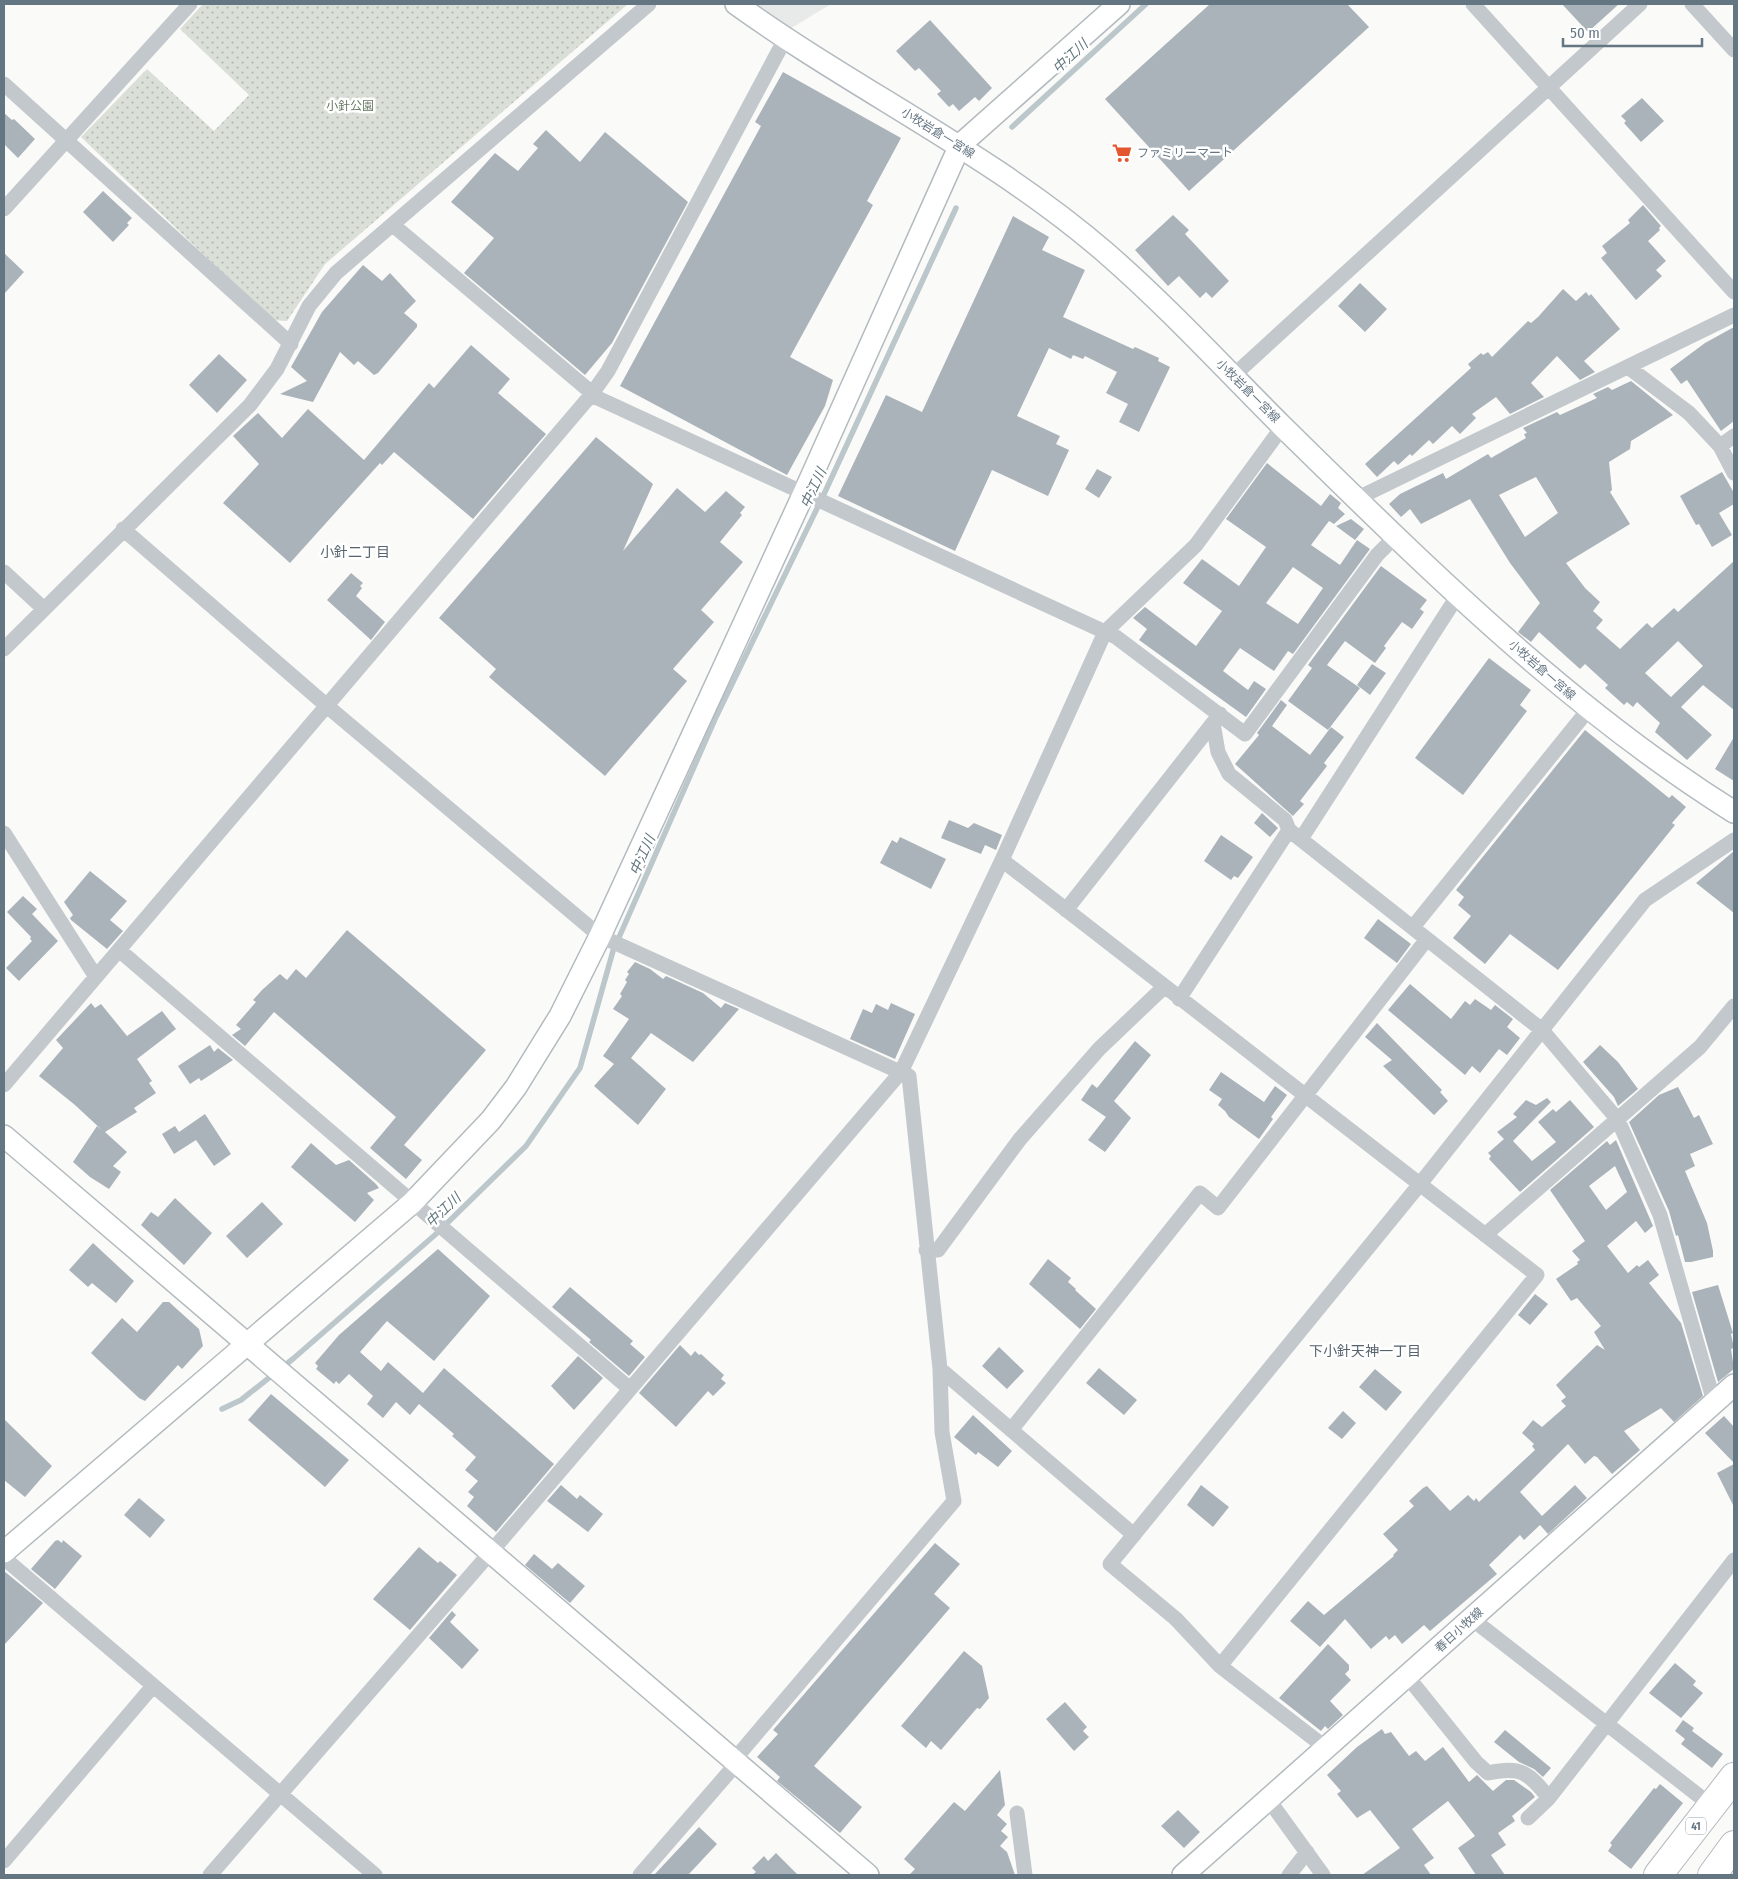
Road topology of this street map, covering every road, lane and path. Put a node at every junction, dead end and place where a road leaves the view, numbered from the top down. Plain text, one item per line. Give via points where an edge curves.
1 (190, 4) edge
2 (649, 4) edge
3 (736, 4) edge
4 (1119, 4) edge
5 (1473, 4) edge
6 (1640, 4) edge
7 (1692, 4) edge
8 (785, 39) junction
9 (1734, 50) edge
10 (4, 84) edge
11 (1549, 86) junction
12 (66, 142) junction
13 (960, 145) junction
14 (4, 209) edge
15 (393, 225) junction
16 (1734, 292) edge
17 (1734, 315) edge
18 (291, 344) junction
19 (1628, 367) junction
20 (1233, 376) junction
21 (591, 394) junction
22 (1283, 426) junction
23 (1734, 436) edge
24 (1720, 446) junction
25 (1734, 473) edge
26 (807, 495) junction
27 (1358, 498) junction
28 (123, 529) junction
29 (1397, 536) junction
30 (4, 572) edge
31 (1458, 595) junction
32 (44, 609) junction
33 (1105, 632) junction
34 (4, 650) edge
35 (327, 706) junction
36 (1588, 710) junction
37 (1216, 719) junction
38 (1734, 812) edge
39 (4, 833) edge
40 (1295, 835) junction
41 (1734, 840) edge
42 (1002, 860) junction
43 (1066, 910) junction
44 (1413, 927) junction
45 (602, 937) junction
46 (1428, 939) junction
47 (119, 950) junction
48 (96, 976) junction
49 (1164, 987) junction
50 (1179, 999) junction
51 (1734, 1006) edge
52 (1542, 1030) junction
53 (901, 1072) junction
54 (4, 1085) edge
55 (1305, 1096) junction
56 (1618, 1120) junction
57 (4, 1136) edge
58 (1420, 1184) junction
59 (418, 1208) junction
60 (1486, 1235) junction
61 (926, 1250) junction
62 (246, 1345) junction
63 (940, 1369) junction
64 (1734, 1385) edge
65 (630, 1389) junction
66 (1714, 1402) junction
67 (1011, 1430) junction
68 (1134, 1535) junction
69 (4, 1552) edge
70 (490, 1553) junction
71 (4, 1558) edge
72 (1734, 1560) edge
73 (1472, 1619) junction
74 (1220, 1666) junction
75 (1407, 1676) junction
76 (153, 1686) junction
77 (1607, 1724) junction
78 (1326, 1748) junction
79 (736, 1761) junction
80 (1734, 1777) edge
81 (279, 1795) junction
82 (1549, 1798) junction
83 (1268, 1799) junction
84 (1723, 1802) edge
85 (1017, 1813) dead end
86 (1528, 1818) dead end
87 (1734, 1845) edge
88 (1307, 1852) junction
89 (4, 1862) edge
90 (1734, 1867) edge
91 (210, 1875) edge
92 (375, 1875) edge
93 (640, 1875) edge
94 (868, 1875) edge
95 (1026, 1875) edge
96 (1183, 1875) edge
97 (1289, 1875) edge
98 (1324, 1875) edge
99 (1658, 1875) edge
100 (1674, 1875) edge
101 (1712, 1875) edge
102 (1728, 1875) edge

1 - 12 street
2 - 15 street
3 - 8 street, 小牧岩倉一宮線
4 - 13 street
5 - 11 street
6 - 11 street
7 - 9 street
8 - 13 street, 小牧岩倉一宮線
8 - 21 street via 608,371
10 - 12 street
11 - 16 street
11 - 20 street
12 - 14 street
12 - 18 street
13 - 20 street, 小牧岩倉一宮線 via 1106,252
13 - 26 street
15 - 18 street via 336,273 309,306
15 - 21 street
17 - 19 street
18 - 28 street via 278,369 250,405
19 - 24 street via 1689,413
19 - 27 street
20 - 22 street, 小牧岩倉一宮線
21 - 26 street
21 - 35 street
22 - 27 street, 小牧岩倉一宮線
22 - 33 street via 1196,545
23 - 24 street
24 - 25 street
26 - 33 street
26 - 45 street
27 - 29 street, 小牧岩倉一宮線
28 - 32 street
28 - 35 street
29 - 31 street, 小牧岩倉一宮線
29 - 37 street via 1377,555 1245,734
30 - 32 street
31 - 36 street, 小牧岩倉一宮線
31 - 40 street
32 - 34 street
33 - 37 street via 1116,637
33 - 42 street
35 - 45 street
35 - 47 street
36 - 38 street, 小牧岩倉一宮線 via 1687,783
36 - 44 street
37 - 40 street via 1218,752 1229,774 1285,820
37 - 43 street
39 - 48 street
40 - 44 street
40 - 50 street
41 - 52 street via 1645,900
42 - 43 street
42 - 53 street
43 - 49 street
44 - 46 street
45 - 53 street
45 - 59 street via 560,1016 516,1087
46 - 52 street
46 - 55 street
47 - 48 street
47 - 59 street
48 - 54 street
49 - 50 street
49 - 61 street via 1100,1049 1020,1139 938,1250
50 - 55 street
51 - 56 street via 1700,1047
52 - 56 street
52 - 58 street
53 - 61 street via 909,1076
53 - 65 street
55 - 58 street
55 - 67 street via 1218,1208 1200,1193
56 - 60 street
56 - 66 street via 1660,1215
57 - 62 street
58 - 60 street
58 - 68 street
59 - 62 street
59 - 65 street
60 - 74 street via 1537,1275
61 - 63 street
62 - 69 street
62 - 70 street
63 - 67 street
63 - 79 street via 942,1432 954,1501
64 - 66 street, 春日小牧線
65 - 70 street
66 - 73 street, 春日小牧線
67 - 68 street
68 - 74 street via 1110,1564 1176,1619
70 - 79 street
70 - 81 street
71 - 76 street
72 - 77 street
73 - 75 street, 春日小牧線
73 - 77 street
74 - 78 street
75 - 78 street, 春日小牧線
75 - 82 street via 1488,1773 1510,1768 1517,1770 1531,1778
76 - 81 street
76 - 89 street
77 - 82 street
77 - 84 street
78 - 83 street, 春日小牧線
79 - 93 street
79 - 94 street
80 - 84 highway, 41
81 - 91 street
81 - 92 street
82 - 86 street
83 - 88 street
83 - 96 street, 春日小牧線
84 - 99 highway, 41
84 - 100 highway
85 - 95 street
87 - 101 highway
88 - 97 street
88 - 98 street
90 - 102 highway

